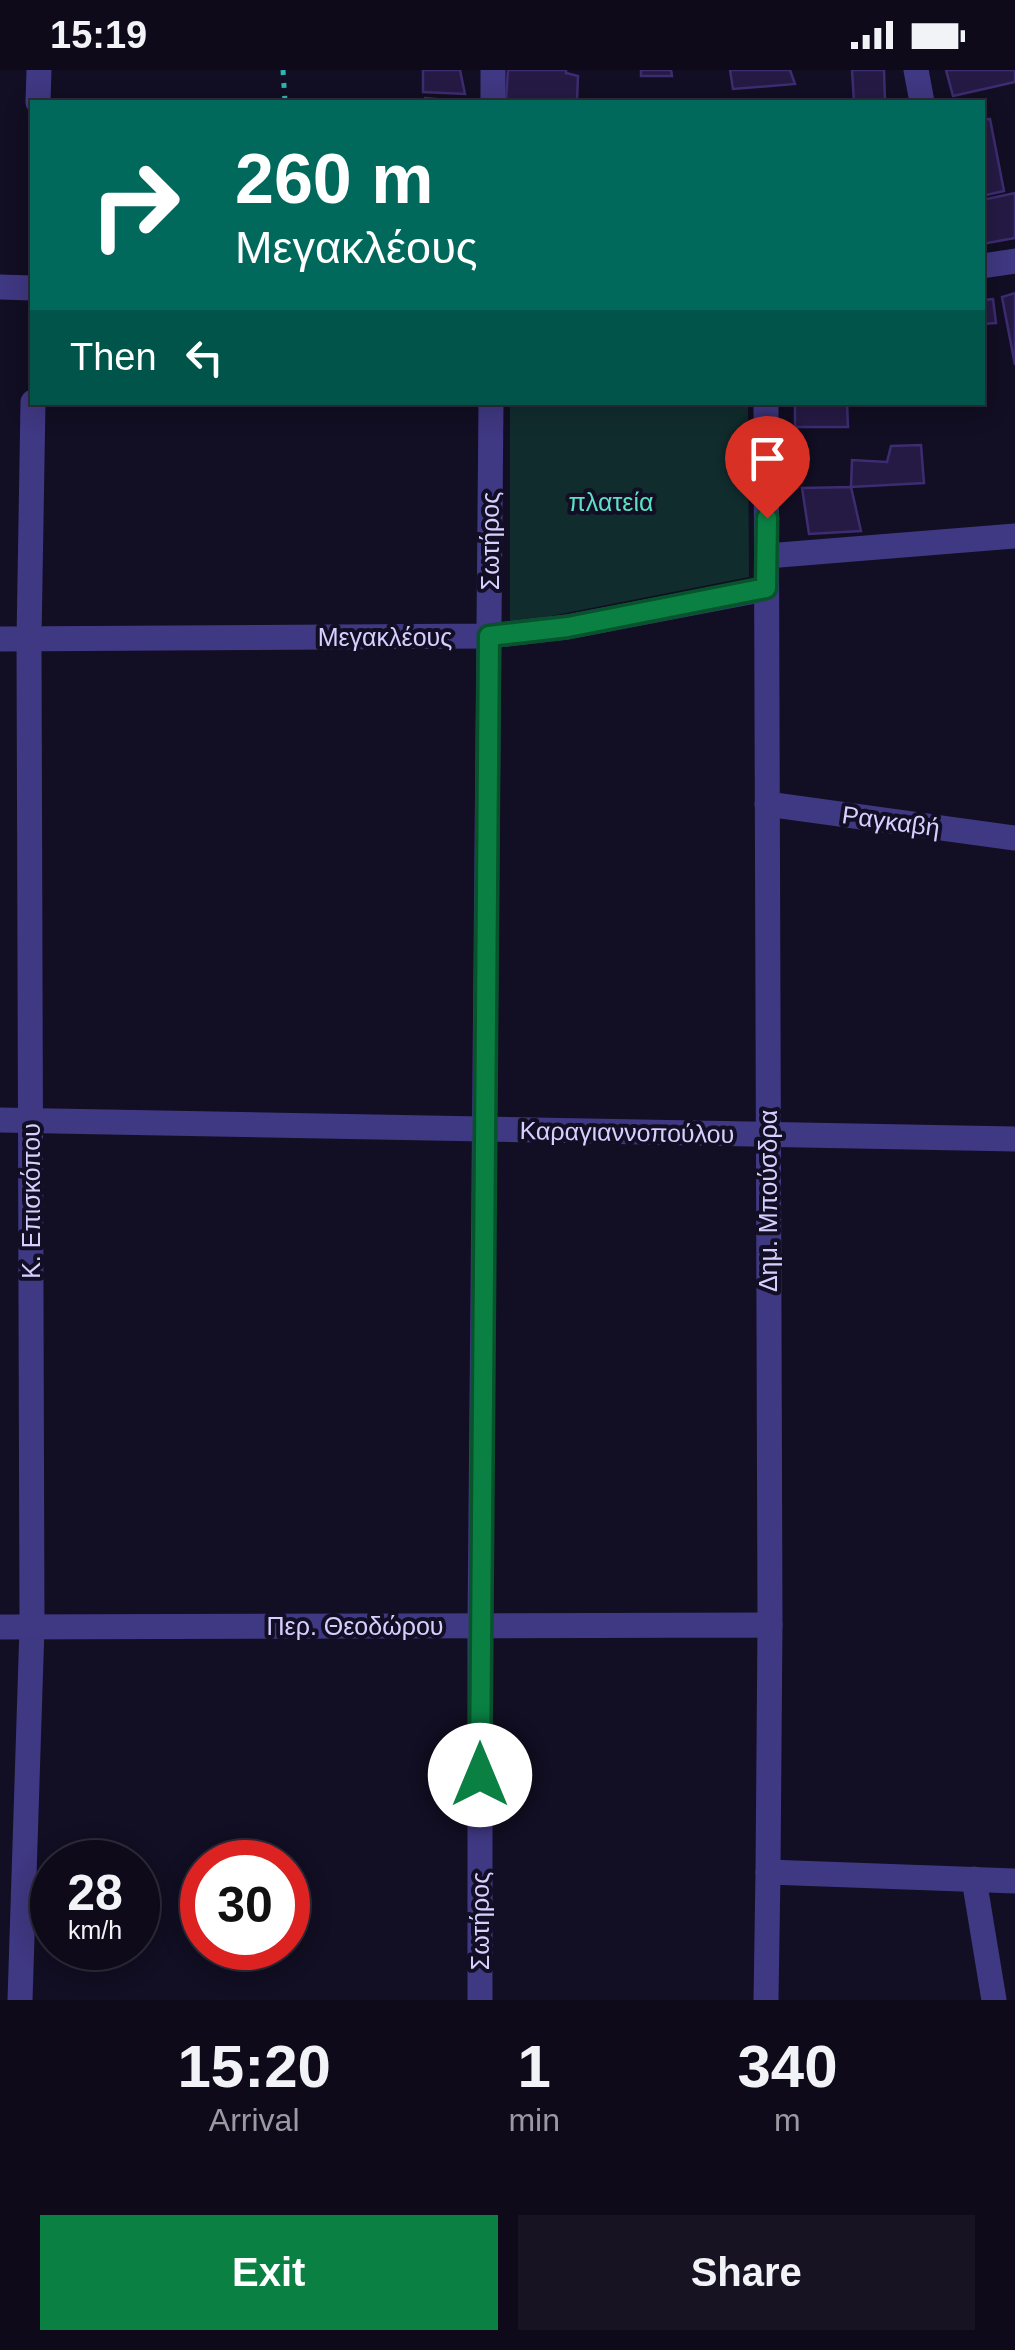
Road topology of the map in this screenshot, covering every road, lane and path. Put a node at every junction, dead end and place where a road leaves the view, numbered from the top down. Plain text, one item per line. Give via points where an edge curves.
1 (39, 70) edge
2 (283, 70) edge
3 (493, 70) edge
4 (916, 70) edge
5 (38, 100) edge
6 (285, 100) edge
7 (493, 100) edge
8 (922, 100) edge
9 (1015, 261) edge
10 (985, 266) edge
11 (0, 288) edge
12 (30, 288) edge
13 (33, 405) edge
14 (491, 405) edge
15 (766, 405) edge
16 (1015, 536) edge
17 (767, 556) junction
18 (766, 588) junction
19 (489, 636) junction
20 (0, 639) edge
21 (29, 639) junction
22 (767, 804) junction
23 (1015, 838) edge
24 (0, 1120) edge
25 (30, 1121) junction
26 (485, 1130) junction
27 (767, 1134) junction
28 (1015, 1139) edge
29 (770, 1625) junction
30 (480, 1626) junction
31 (0, 1627) edge
32 (32, 1627) junction
33 (768, 1872) junction
34 (974, 1879) junction
35 (1015, 1880) edge
36 (20, 2000) edge
37 (480, 2000) edge
38 (766, 2000) edge
39 (994, 2000) edge

1 - 5 street
2 - 6 path
3 - 7 street
4 - 8 street
9 - 10 street
11 - 12 street
13 - 21 street, Κ. Επισκόπου
14 - 19 street, Σωτήρος
15 - 17 street, Δημ. Μπούσδρα
16 - 17 street
17 - 18 street, Δημ. Μπούσδρα
18 - 19 street, Μεγακλέους
18 - 22 street, Δημ. Μπούσδρα
19 - 21 street, Μεγακλέους
19 - 26 street, Σωτήρος
20 - 21 street, Μεγακλέους
21 - 25 street, Κ. Επισκόπου
22 - 23 street, Ραγκαβή
22 - 27 street, Δημ. Μπούσδρα
24 - 25 street, Καραγιαννοπούλου
25 - 26 street, Καραγιαννοπούλου
25 - 32 street, Κ. Επισκόπου
26 - 27 street, Καραγιαννοπούλου
26 - 30 street, Σωτήρος
27 - 28 street, Καραγιαννοπούλου
27 - 29 street, Δημ. Μπούσδρα
29 - 30 street, Περ. Θεοδώρου
29 - 33 street, Δημ. Μπούσδρα
30 - 32 street, Περ. Θεοδώρου
30 - 37 street, Σωτήρος
31 - 32 street, Περ. Θεοδώρου
32 - 36 street, Κ. Επισκόπου
33 - 34 street
33 - 38 street, Δημ. Μπούσδρα
34 - 35 street
34 - 39 street

